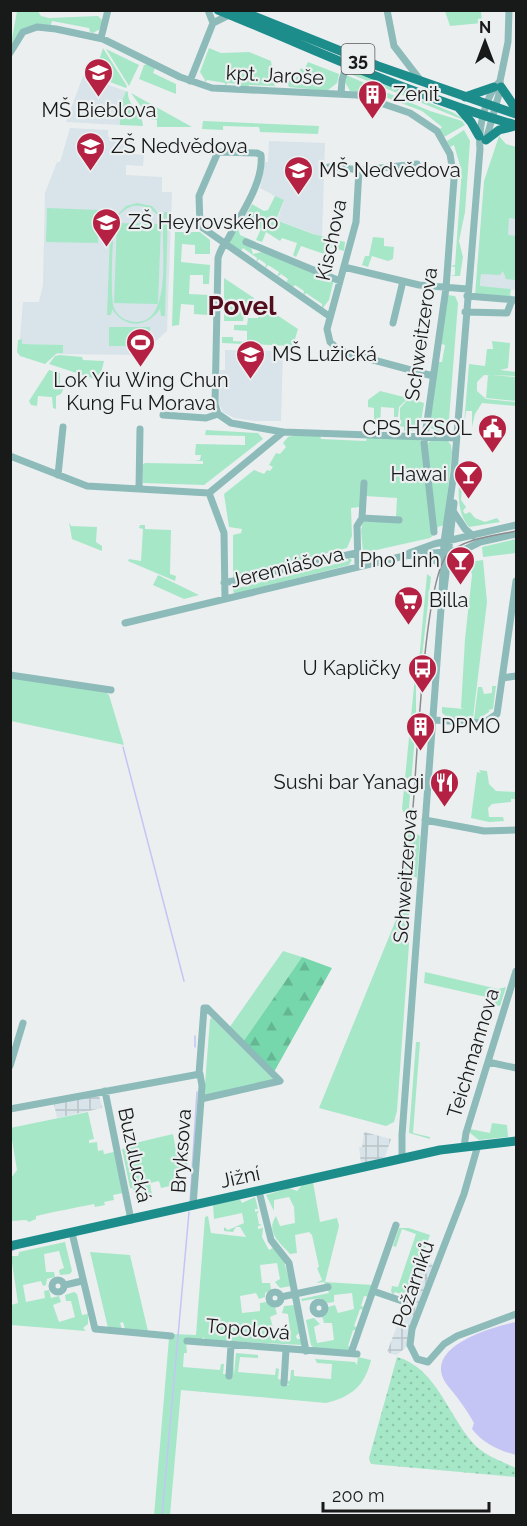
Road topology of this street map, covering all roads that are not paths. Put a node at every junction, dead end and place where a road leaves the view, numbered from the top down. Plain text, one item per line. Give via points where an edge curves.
1 (108, 10) edge
2 (208, 10) edge
3 (218, 10) edge
4 (239, 10) edge
5 (251, 10) edge
6 (387, 10) edge
7 (509, 10) edge
8 (229, 15) junction
9 (213, 23) junction
10 (291, 32) junction
11 (101, 38) junction
12 (10, 53) edge
13 (347, 64) junction
14 (190, 81) junction
15 (423, 83) junction
16 (498, 85) junction
17 (341, 94) junction
18 (464, 98) junction
19 (457, 106) junction
20 (491, 106) junction
21 (516, 109) edge
22 (516, 114) edge
23 (488, 117) junction
24 (516, 125) edge
25 (482, 138) junction
26 (444, 141) joint
27 (417, 164) dead end
28 (329, 167) dead end
29 (359, 170) junction
30 (246, 242) dead end
31 (223, 245) junction
32 (344, 267) junction
33 (340, 280) junction
34 (403, 281) junction
35 (446, 288) junction
36 (467, 293) junction
37 (514, 300) edge
38 (465, 312) junction
39 (329, 316) junction
40 (393, 323) dead end
41 (434, 376) junction
42 (218, 414) junction
43 (163, 416) dead end
44 (63, 427) dead end
45 (140, 429) dead end
46 (284, 432) junction
47 (424, 436) junction
48 (458, 441) junction
49 (10, 456) edge
50 (454, 472) junction
51 (58, 475) junction
52 (364, 483) dead end
53 (139, 489) junction
54 (209, 493) junction
55 (453, 511) junction
56 (362, 518) junction
57 (399, 520) dead end
58 (516, 525) edge
59 (434, 532) dead end
60 (516, 534) edge
61 (473, 536) junction
62 (446, 542) junction
63 (356, 553) junction
64 (446, 553) junction
65 (421, 554) junction
66 (404, 556) junction
67 (442, 564) junction
68 (358, 567) junction
69 (516, 581) edge
70 (224, 583) junction
71 (516, 593) edge
72 (442, 595) junction
73 (225, 599) junction
74 (125, 623) dead end
75 (10, 675) edge
76 (516, 676) edge
77 (502, 678) junction
78 (111, 690) dead end
79 (433, 720) junction
80 (425, 820) junction
81 (516, 830) edge
82 (516, 970) edge
83 (23, 1023) dead end
84 (488, 1062) junction
85 (10, 1066) edge
86 (516, 1068) edge
87 (201, 1076) junction
88 (105, 1091) junction
89 (201, 1099) junction
90 (10, 1109) edge
91 (516, 1141) edge
92 (478, 1145) junction
93 (464, 1146) junction
94 (402, 1159) junction
95 (259, 1191) junction
96 (193, 1206) junction
97 (131, 1220) junction
98 (396, 1225) dead end
99 (72, 1233) junction
100 (10, 1246) edge
101 (82, 1281) junction
102 (65, 1285) dead end
103 (328, 1287) dead end
104 (373, 1291) junction
105 (295, 1294) junction
106 (281, 1297) dead end
107 (405, 1302) dead end
108 (313, 1309) dead end
109 (299, 1312) junction
110 (516, 1314) edge
111 (171, 1336) dead end
112 (187, 1341) dead end
113 (231, 1345) junction
114 (286, 1349) junction
115 (306, 1351) junction
116 (229, 1376) dead end
117 (284, 1383) dead end

1 - 11 street
2 - 9 street
3 - 8 main road, 35
4 - 10 main road, 35
5 - 10 street
6 - 15 street via 393,45
7 - 16 street, Schweitzerova via 508,42
8 - 9 street
8 - 13 main road, 35
9 - 14 street
10 - 15 main road, 35
11 - 12 street, kpt. Jaroše via 33,28 19,36
11 - 14 street, kpt. Jaroše
13 - 17 street
13 - 19 main road, 35
14 - 17 street, kpt. Jaroše via 223,91
15 - 18 main road, 35
16 - 18 main road
16 - 20 street, Schweitzerova
16 - 21 main road
17 - 26 street, kpt. Jaroše via 363,96 410,112 430,125
18 - 20 main road, 35
19 - 23 main road, 35
19 - 25 main road
20 - 22 main road, 35
20 - 23 street, Schweitzerova
23 - 24 main road, 35
23 - 25 street, Schweitzerova
24 - 25 main road
25 - 36 street, Schweitzerova
26 - 35 street, Schweitzerova via 454,179
27 - 29 street
28 - 29 street
29 - 32 street, Kischova via 356,222
30 - 33 street
31 - 31 street via 261,169 261,154 220,152 215,156 198,198 200,226
31 - 39 street
31 - 42 street via 217,278
32 - 33 street, Kischova
32 - 34 street
33 - 39 street, Kischova
34 - 35 street
34 - 40 street
35 - 36 street
35 - 41 street, Schweitzerova
36 - 37 street
36 - 38 street, Schweitzerova
37 - 38 street via 507,314
38 - 48 street, Schweitzerova
39 - 41 street via 328,338 340,351
41 - 47 street, Schweitzerova
42 - 43 street via 206,418
42 - 46 street via 231,423
44 - 51 street
45 - 53 street
46 - 47 street
46 - 54 street
47 - 48 street
47 - 59 street, Schweitzerova
48 - 50 street, Schweitzerova
49 - 51 street
50 - 55 street, Schweitzerova
50 - 62 street, Schweitzerova
51 - 53 street via 87,486
52 - 56 street, Jeremiášova
53 - 54 street
54 - 70 street, Jeremiášova via 223,529
55 - 61 street
55 - 62 street, Schweitzerova
56 - 57 street
56 - 63 street, Jeremiášova via 357,524
58 - 61 street, Jeremiášova
60 - 64 street, Jeremiášova
61 - 62 street, Jeremiášova
62 - 64 street, Schweitzerova
62 - 66 street, Jeremiášova
63 - 68 street, Jeremiášova
63 - 70 street, Jeremiášova
64 - 65 street, Jeremiášova
64 - 67 street, Schweitzerova
64 - 72 street, Schweitzerova via 447,579
65 - 66 street, Jeremiášova
65 - 67 street
66 - 68 street, Jeremiášova
67 - 72 street, Schweitzerova
68 - 73 street, Jeremiášova
69 - 71 street
70 - 73 street, Jeremiášova
71 - 77 street
72 - 79 street, Schweitzerova
73 - 74 street, Jeremiášova
75 - 78 street
76 - 77 street
77 - 79 street via 498,711 490,721
79 - 80 street, Schweitzerova
80 - 81 street via 484,831
80 - 94 street, Schweitzerova
82 - 84 street, Teichmannova
83 - 85 street
84 - 86 street
84 - 93 street, Teichmannova
87 - 88 street, Buzulucká
87 - 89 street, Bryksova
87 - 89 street, Bryksova via 207,1008 280,1081
88 - 90 street
88 - 97 street, Buzulucká
89 - 96 street, Bryksova
91 - 92 main road, Jižní
92 - 93 main road, Jižní
92 - 110 street, Požárníků via 464,1194 413,1324 411,1348 419,1360 428,1362 457,1336
93 - 94 main road, Jižní
94 - 95 main road, Jižní
95 - 96 main road, Jižní
95 - 105 street, Topolová via 270,1237 287,1259
96 - 97 main road, Jižní
97 - 99 main road, Jižní
98 - 104 street, Topolová
99 - 100 main road, Jižní
99 - 101 street
101 - 102 street
101 - 111 street via 94,1329
103 - 105 street, Topolová
104 - 107 street
104 - 115 street, Topolová via 354,1353
105 - 106 street, Topolová
105 - 109 street, Topolová
108 - 109 street, Topolová
109 - 115 street, Topolová
112 - 113 street, Topolová
113 - 114 street, Topolová
113 - 116 street
114 - 115 street, Topolová
114 - 117 street

